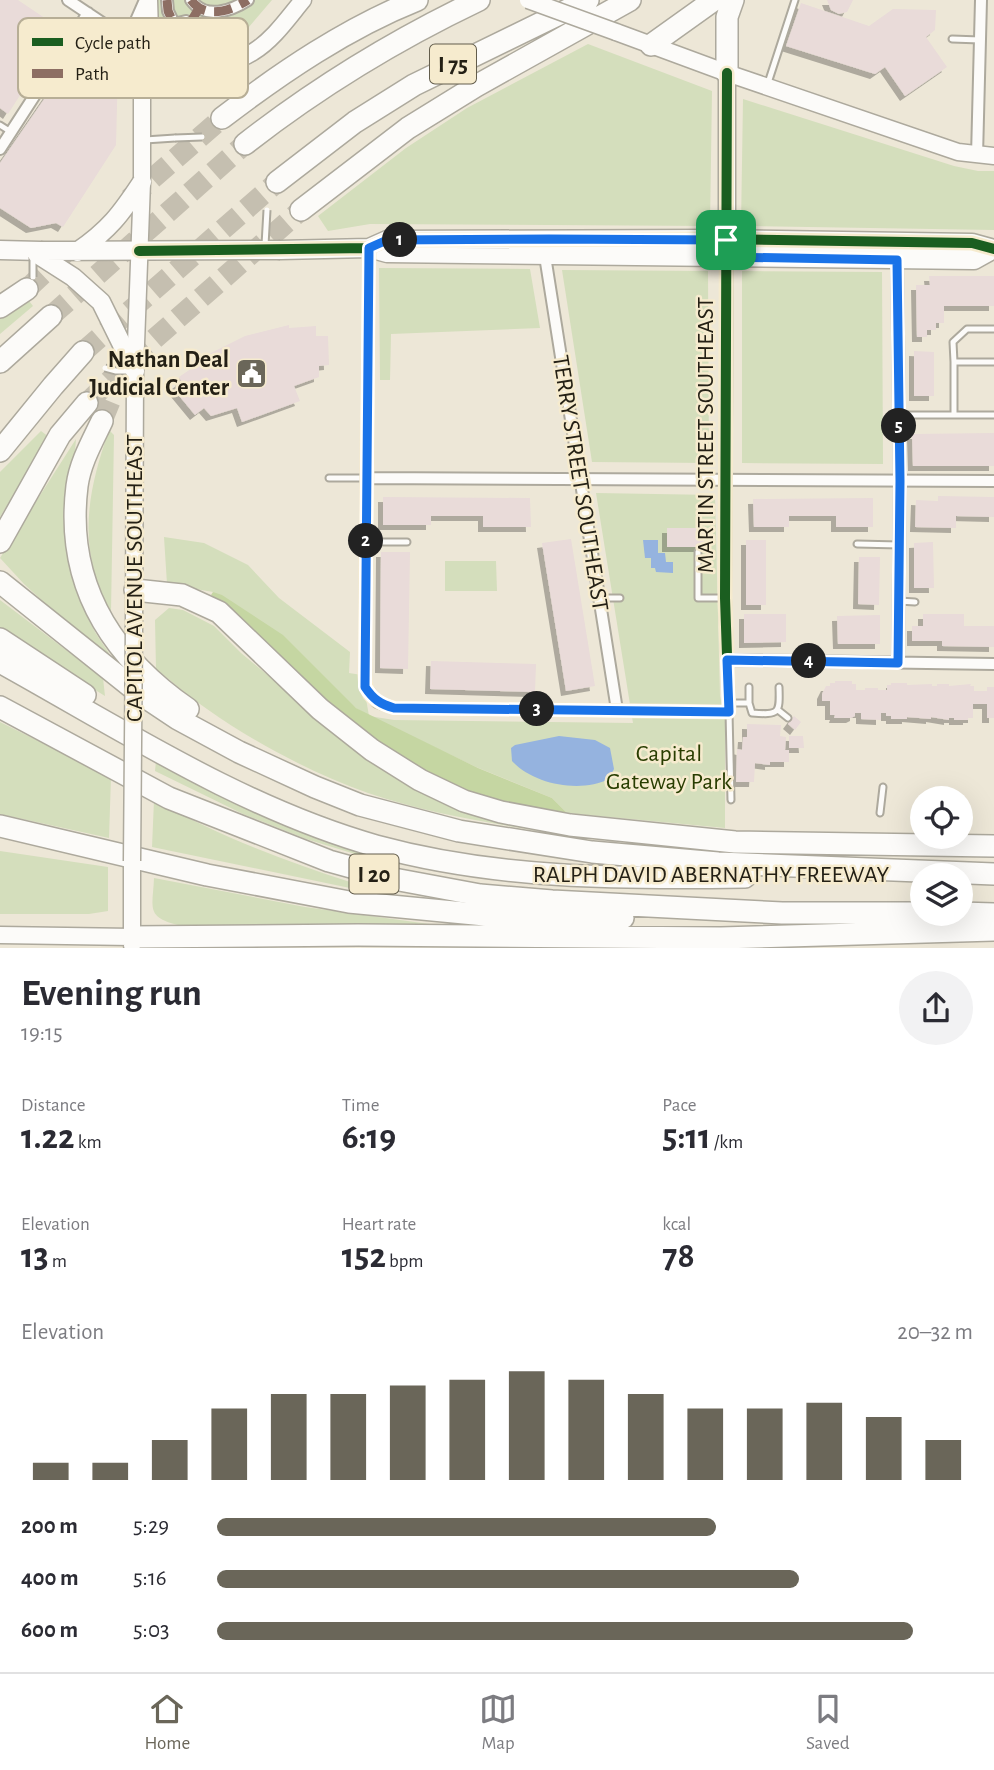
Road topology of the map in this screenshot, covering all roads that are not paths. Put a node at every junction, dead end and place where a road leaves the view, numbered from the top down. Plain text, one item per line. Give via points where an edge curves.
1 (68, 0) edge
2 (147, 0) edge
3 (167, 0) edge
4 (248, 0) edge
5 (303, 0) edge
6 (417, 0) edge
7 (479, 0) edge
8 (528, 0) edge
9 (588, 0) edge
10 (630, 0) edge
11 (714, 0) edge
12 (733, 0) edge
13 (795, 0) edge
14 (981, 0) edge
15 (198, 3) edge
16 (88, 13) junction
17 (85, 18) edge
18 (96, 18) edge
19 (138, 18) edge
20 (149, 18) edge
21 (171, 18) edge
22 (952, 39) dead end
23 (980, 40) junction
24 (650, 45) junction
25 (248, 55) edge
26 (727, 73) junction
27 (767, 87) junction
28 (32, 98) edge
29 (143, 98) edge
30 (222, 118) tunnel mouth
31 (0, 125) edge
32 (10, 132) junction
33 (202, 137) dead end
34 (142, 140) junction
35 (245, 144) tunnel mouth
36 (0, 149) edge
37 (986, 156) edge
38 (142, 175) junction
39 (276, 182) tunnel mouth
40 (271, 204) dead end
41 (301, 210) tunnel mouth
42 (369, 248) junction
43 (727, 248) junction
44 (994, 249) edge
45 (0, 250) edge
46 (272, 250) junction
47 (76, 251) junction
48 (139, 251) junction
49 (35, 253) junction
50 (545, 256) junction
51 (897, 260) junction
52 (27, 282) junction
53 (0, 292) edge
54 (0, 307) edge
55 (51, 316) tunnel mouth
56 (994, 329) edge
57 (0, 362) edge
58 (954, 362) junction
59 (994, 362) edge
60 (105, 368) dead end
61 (135, 371) junction
62 (87, 403) tunnel mouth
63 (899, 415) junction
64 (954, 415) junction
65 (994, 415) edge
66 (102, 421) tunnel mouth
67 (0, 426) edge
68 (0, 451) edge
69 (328, 478) dead end
70 (366, 478) junction
71 (580, 479) junction
72 (726, 480) junction
73 (900, 481) junction
74 (994, 481) edge
75 (0, 542) edge
76 (366, 542) junction
77 (407, 542) dead end
78 (858, 544) dead end
79 (899, 545) junction
80 (698, 552) dead end
81 (6, 587) edge
82 (135, 590) junction
83 (599, 598) junction
84 (620, 598) dead end
85 (725, 598) junction
86 (899, 601) junction
87 (915, 602) dead end
88 (0, 639) edge
89 (727, 660) junction
90 (0, 662) edge
91 (898, 663) junction
92 (994, 664) edge
93 (749, 687) dead end
94 (779, 687) dead end
95 (749, 703) junction
96 (0, 707) edge
97 (729, 708) junction
98 (617, 710) junction
99 (778, 710) junction
100 (788, 718) dead end
101 (181, 762) junction
102 (295, 778) junction
103 (883, 787) dead end
104 (731, 800) dead end
105 (880, 813) dead end
106 (0, 826) edge
107 (0, 842) edge
108 (994, 846) edge
109 (156, 863) junction
110 (973, 874) edge
111 (994, 874) edge
112 (910, 875) edge
113 (782, 913) junction
114 (910, 913) edge
115 (973, 914) edge
116 (994, 914) edge
117 (994, 930) edge
118 (0, 935) edge
119 (132, 942) edge

1 - 16 street
2 - 19 street
2 - 20 main road, CAPITOL AVENUE SOUTHEAST
3 - 21 street
4 - 15 street via 220,12 208,12
5 - 25 main road via 265,43
6 - 30 highway via 328,45
7 - 35 highway, I 75 via 338,77
8 - 24 main road, bridge
9 - 39 highway, I 75 via 414,85 355,122
10 - 41 highway via 408,128
11 - 24 highway
12 - 26 highway via 727,17
13 - 27 lane
14 - 23 street
16 - 17 street
16 - 18 street
22 - 23 lane
23 - 37 street
24 - 26 main road
26 - 27 main road
26 - 43 main road, MARTIN STREET SOUTHEAST
27 - 37 main road via 958,152
28 - 32 street
29 - 34 main road, CAPITOL AVENUE SOUTHEAST
31 - 32 lane
32 - 36 street
33 - 34 lane, bridge
34 - 38 main road, CAPITOL AVENUE SOUTHEAST
38 - 47 main road, bridge via 123,212 103,234
38 - 48 main road, CAPITOL AVENUE SOUTHEAST, bridge
40 - 46 lane, bridge via 267,210
42 - 43 main road via 387,240
42 - 46 main road
42 - 50 main road via 387,253
42 - 70 street
43 - 44 main road via 972,243
43 - 50 main road
43 - 51 main road
43 - 72 street, MARTIN STREET SOUTHEAST
44 - 51 main road via 974,260
45 - 49 main road
46 - 48 main road, bridge
47 - 48 main road, bridge
47 - 49 main road, bridge
48 - 61 main road, CAPITOL AVENUE SOUTHEAST, bridge
49 - 52 lane, bridge
49 - 61 main road, bridge via 101,302
50 - 71 street, TERRY STREET SOUTHEAST
51 - 63 street
52 - 53 highway
52 - 54 highway
55 - 57 highway
56 - 58 lane via 967,328 953,342
58 - 59 lane
58 - 64 lane
60 - 61 lane, bridge
61 - 82 main road, CAPITOL AVENUE SOUTHEAST
62 - 75 highway via 52,447
63 - 64 lane
63 - 73 street
64 - 65 lane
66 - 102 highway via 84,460 76,521 84,579 107,632 168,695
67 - 68 highway via 83,352
69 - 70 lane
70 - 71 street
70 - 76 street
71 - 72 street
71 - 83 street, TERRY STREET SOUTHEAST
72 - 73 street
72 - 85 street, MARTIN STREET SOUTHEAST
73 - 74 street
73 - 79 street
76 - 77 lane
76 - 98 street via 365,687 377,702 394,708
78 - 79 lane
79 - 86 street
80 - 85 lane via 698,598
81 - 102 highway via 178,719
82 - 108 highway via 182,595 219,612 320,709 372,750 464,801 569,825 735,842
82 - 119 main road, CAPITOL AVENUE SOUTHEAST, bridge
83 - 84 lane
83 - 98 street, TERRY STREET SOUTHEAST
85 - 89 street, MARTIN STREET SOUTHEAST
86 - 87 lane
86 - 91 street
88 - 101 highway
89 - 91 street
89 - 97 street, MARTIN STREET SOUTHEAST
90 - 101 highway, RALPH DAVID ABERNATHY FREEWAY / I 20
91 - 92 street
93 - 95 lane
94 - 99 lane
95 - 97 lane
95 - 99 lane via 752,713
96 - 113 highway, RALPH DAVID ABERNATHY FREEWAY / I 20 via 169,798 330,861 394,879 480,895
97 - 98 street
97 - 104 lane
99 - 100 lane
101 - 112 highway, RALPH DAVID ABERNATHY FREEWAY / I 20 via 271,807 345,836 494,869 647,878
102 - 111 highway via 359,805 406,818 550,846 718,863
103 - 105 lane
106 - 109 highway
107 - 109 highway
109 - 113 highway via 316,897 419,910 585,918
110 - 111 highway
113 - 114 highway, RALPH DAVID ABERNATHY FREEWAY / I 20
115 - 116 highway
117 - 119 highway via 721,938 358,936
118 - 119 main road

